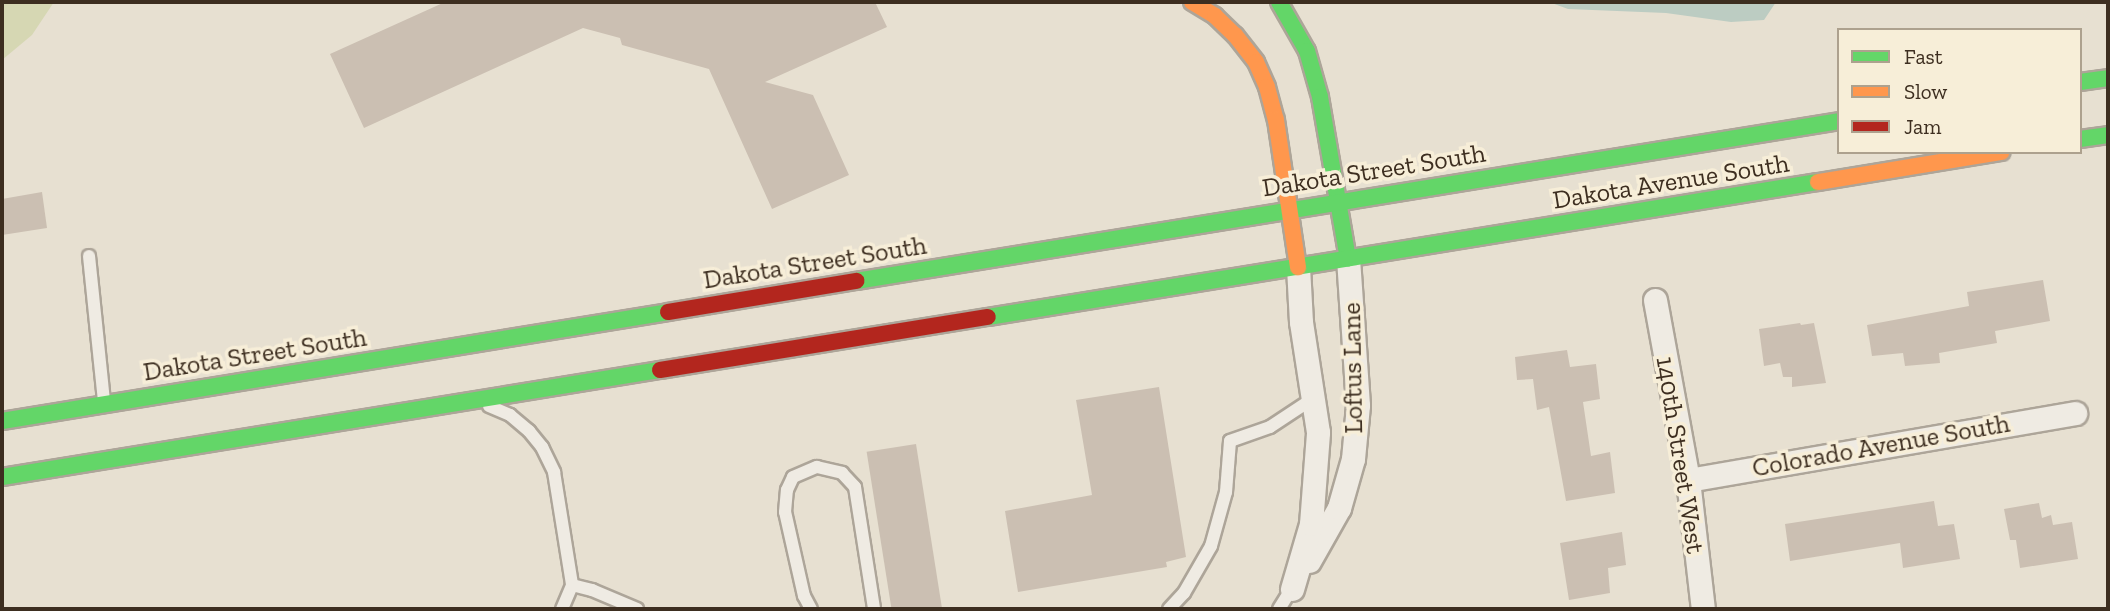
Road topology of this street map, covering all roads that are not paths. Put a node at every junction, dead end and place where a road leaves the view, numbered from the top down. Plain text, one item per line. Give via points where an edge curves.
1 (1192, 2) edge
2 (1279, 2) edge
3 (2108, 78) edge
4 (2082, 82) edge
5 (1837, 121) edge
6 (2108, 135) edge
7 (2082, 139) edge
8 (1635, 153) joint
9 (1990, 154) edge
10 (1339, 202) junction
11 (1290, 210) junction
12 (89, 256) dead end
13 (1348, 259) junction
14 (1298, 267) junction
15 (1655, 300) dead end
16 (1314, 398) junction
17 (476, 400) junction
18 (105, 404) junction
19 (2075, 413) dead end
20 (2, 421) edge
21 (2, 477) edge
22 (1688, 480) junction
23 (1307, 564) joint
24 (572, 585) junction
25 (1292, 589) junction
26 (562, 609) edge
27 (637, 609) edge
28 (811, 609) edge
29 (874, 609) edge
30 (1169, 609) edge
31 (1279, 609) edge
32 (1703, 609) edge

1 - 11 main road via 1215,16 1256,62 1276,120
2 - 10 main road via 1307,51
3 - 4 main road
5 - 8 main road, Dakota Avenue South
6 - 7 main road
8 - 10 main road, Dakota Street South
9 - 13 main road, Dakota Avenue South
10 - 11 main road, Dakota Street South
10 - 13 main road
11 - 14 main road
11 - 18 main road, Dakota Street South
12 - 18 lane
13 - 14 main road
13 - 23 street, Loftus Lane via 1358,405 1353,459 1339,508
14 - 16 street, Loftus Lane via 1301,322
14 - 17 main road
15 - 22 street, 140th Street West
16 - 25 street, Loftus Lane via 1318,432 1311,524
16 - 30 lane via 1270,427 1230,441 1226,492 1211,546 1184,593
17 - 21 main road
17 - 24 lane via 510,415 542,447 554,472
18 - 20 main road, Dakota Street South
19 - 22 street, Colorado Avenue South
22 - 32 street, 140th Street West
23 - 25 lane, Loftus Lane
24 - 26 lane
24 - 27 lane
25 - 31 lane, Loftus Lane
28 - 29 lane via 785,512 793,477 817,467 842,473 855,487

